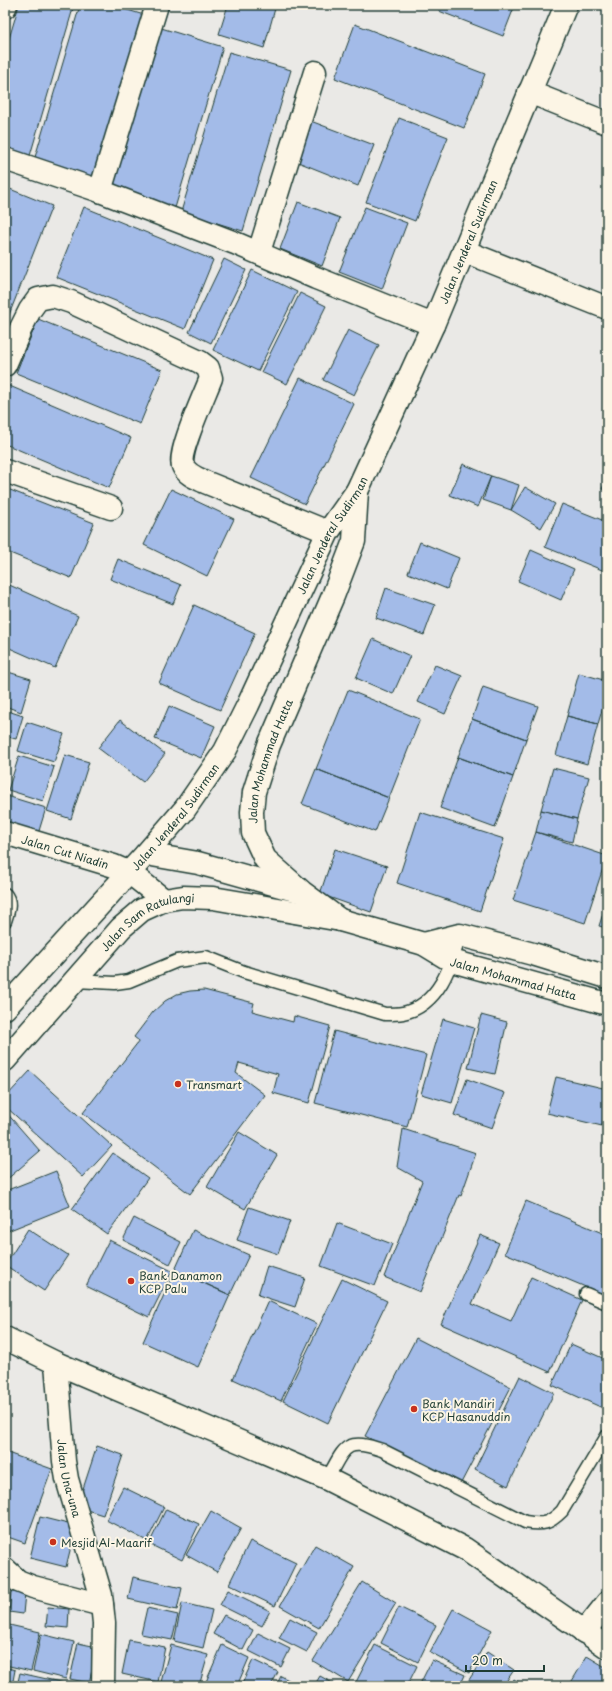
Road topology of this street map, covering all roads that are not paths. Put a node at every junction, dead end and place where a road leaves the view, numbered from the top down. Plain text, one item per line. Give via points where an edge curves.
1 (157, 5) edge
2 (566, 5) edge
3 (315, 72) dead end
4 (529, 92) junction
5 (607, 123) edge
6 (5, 159) edge
7 (100, 191) junction
8 (464, 251) junction
9 (259, 252) junction
10 (607, 308) edge
11 (433, 325) junction
12 (5, 365) edge
13 (5, 471) edge
14 (358, 491) junction
15 (111, 508) dead end
16 (328, 532) junction
17 (5, 833) edge
18 (146, 854) junction
19 (130, 873) junction
20 (302, 892) junction
21 (5, 894) edge
22 (164, 900) junction
23 (340, 920) junction
24 (5, 921) edge
25 (460, 935) junction
26 (424, 944) junction
27 (452, 961) junction
28 (607, 978) edge
29 (75, 981) junction
30 (607, 1004) edge
31 (5, 1008) edge
32 (5, 1060) edge
33 (586, 1294) dead end
34 (607, 1303) edge
35 (5, 1338) edge
36 (56, 1363) junction
37 (607, 1436) edge
38 (327, 1479) junction
39 (5, 1569) edge
40 (607, 1603) edge
41 (102, 1606) junction
42 (584, 1632) junction
43 (607, 1647) edge
44 (109, 1685) edge

1 - 7 main road
2 - 4 main road, Jalan Jenderal Sudirman
3 - 9 main road
4 - 5 main road
4 - 8 main road, Jalan Jenderal Sudirman
6 - 7 main road
7 - 9 main road
8 - 10 main road
8 - 11 main road, Jalan Jenderal Sudirman
9 - 11 main road
11 - 14 main road, Jalan Jenderal Sudirman
12 - 16 main road via 30,310 38,299 53,296 200,362 208,368 211,378 183,451 182,466 188,474
13 - 15 main road
14 - 16 main road, Jalan Jenderal Sudirman
14 - 20 main road, Jalan Mohammad Hatta via 354,541 269,745 254,792 252,833 258,846 265,858
16 - 18 main road, Jalan Jenderal Sudirman via 225,751 185,809
17 - 19 main road, Jalan Cut Niadin
18 - 19 main road, Jalan Jenderal Sudirman
18 - 20 main road via 198,863
19 - 22 main road, Jalan Cut Niadin
19 - 31 main road, Jalan Jenderal Sudirman
20 - 23 main road, Jalan Mohammad Hatta
21 - 24 lane via 10,907
22 - 23 main road, Jalan Sam Ratulangi via 183,897 214,898
22 - 29 main road, Jalan Sam Ratulangi via 142,910 121,928
23 - 26 main road, Jalan Mohammad Hatta
25 - 26 main road, Jalan Mohammad Hatta
25 - 27 lane
25 - 28 main road, Jalan Mohammad Hatta via 533,954
26 - 27 main road, Jalan Mohammad Hatta
27 - 29 lane via 434,995 421,1006 403,1013 385,1014 244,972 206,957 176,961 129,981
27 - 30 main road, Jalan Mohammad Hatta
29 - 32 main road, Jalan Sam Ratulangi
33 - 34 lane
35 - 36 main road
36 - 38 main road
36 - 41 main road, Jalan Una-una via 67,1479 92,1560
37 - 38 lane via 562,1511 552,1521 539,1524 525,1522 382,1450 365,1444 353,1444 344,1451
38 - 42 main road via 464,1549
39 - 41 main road via 23,1583
40 - 42 main road
41 - 44 main road, Jalan Una-una
42 - 43 main road

